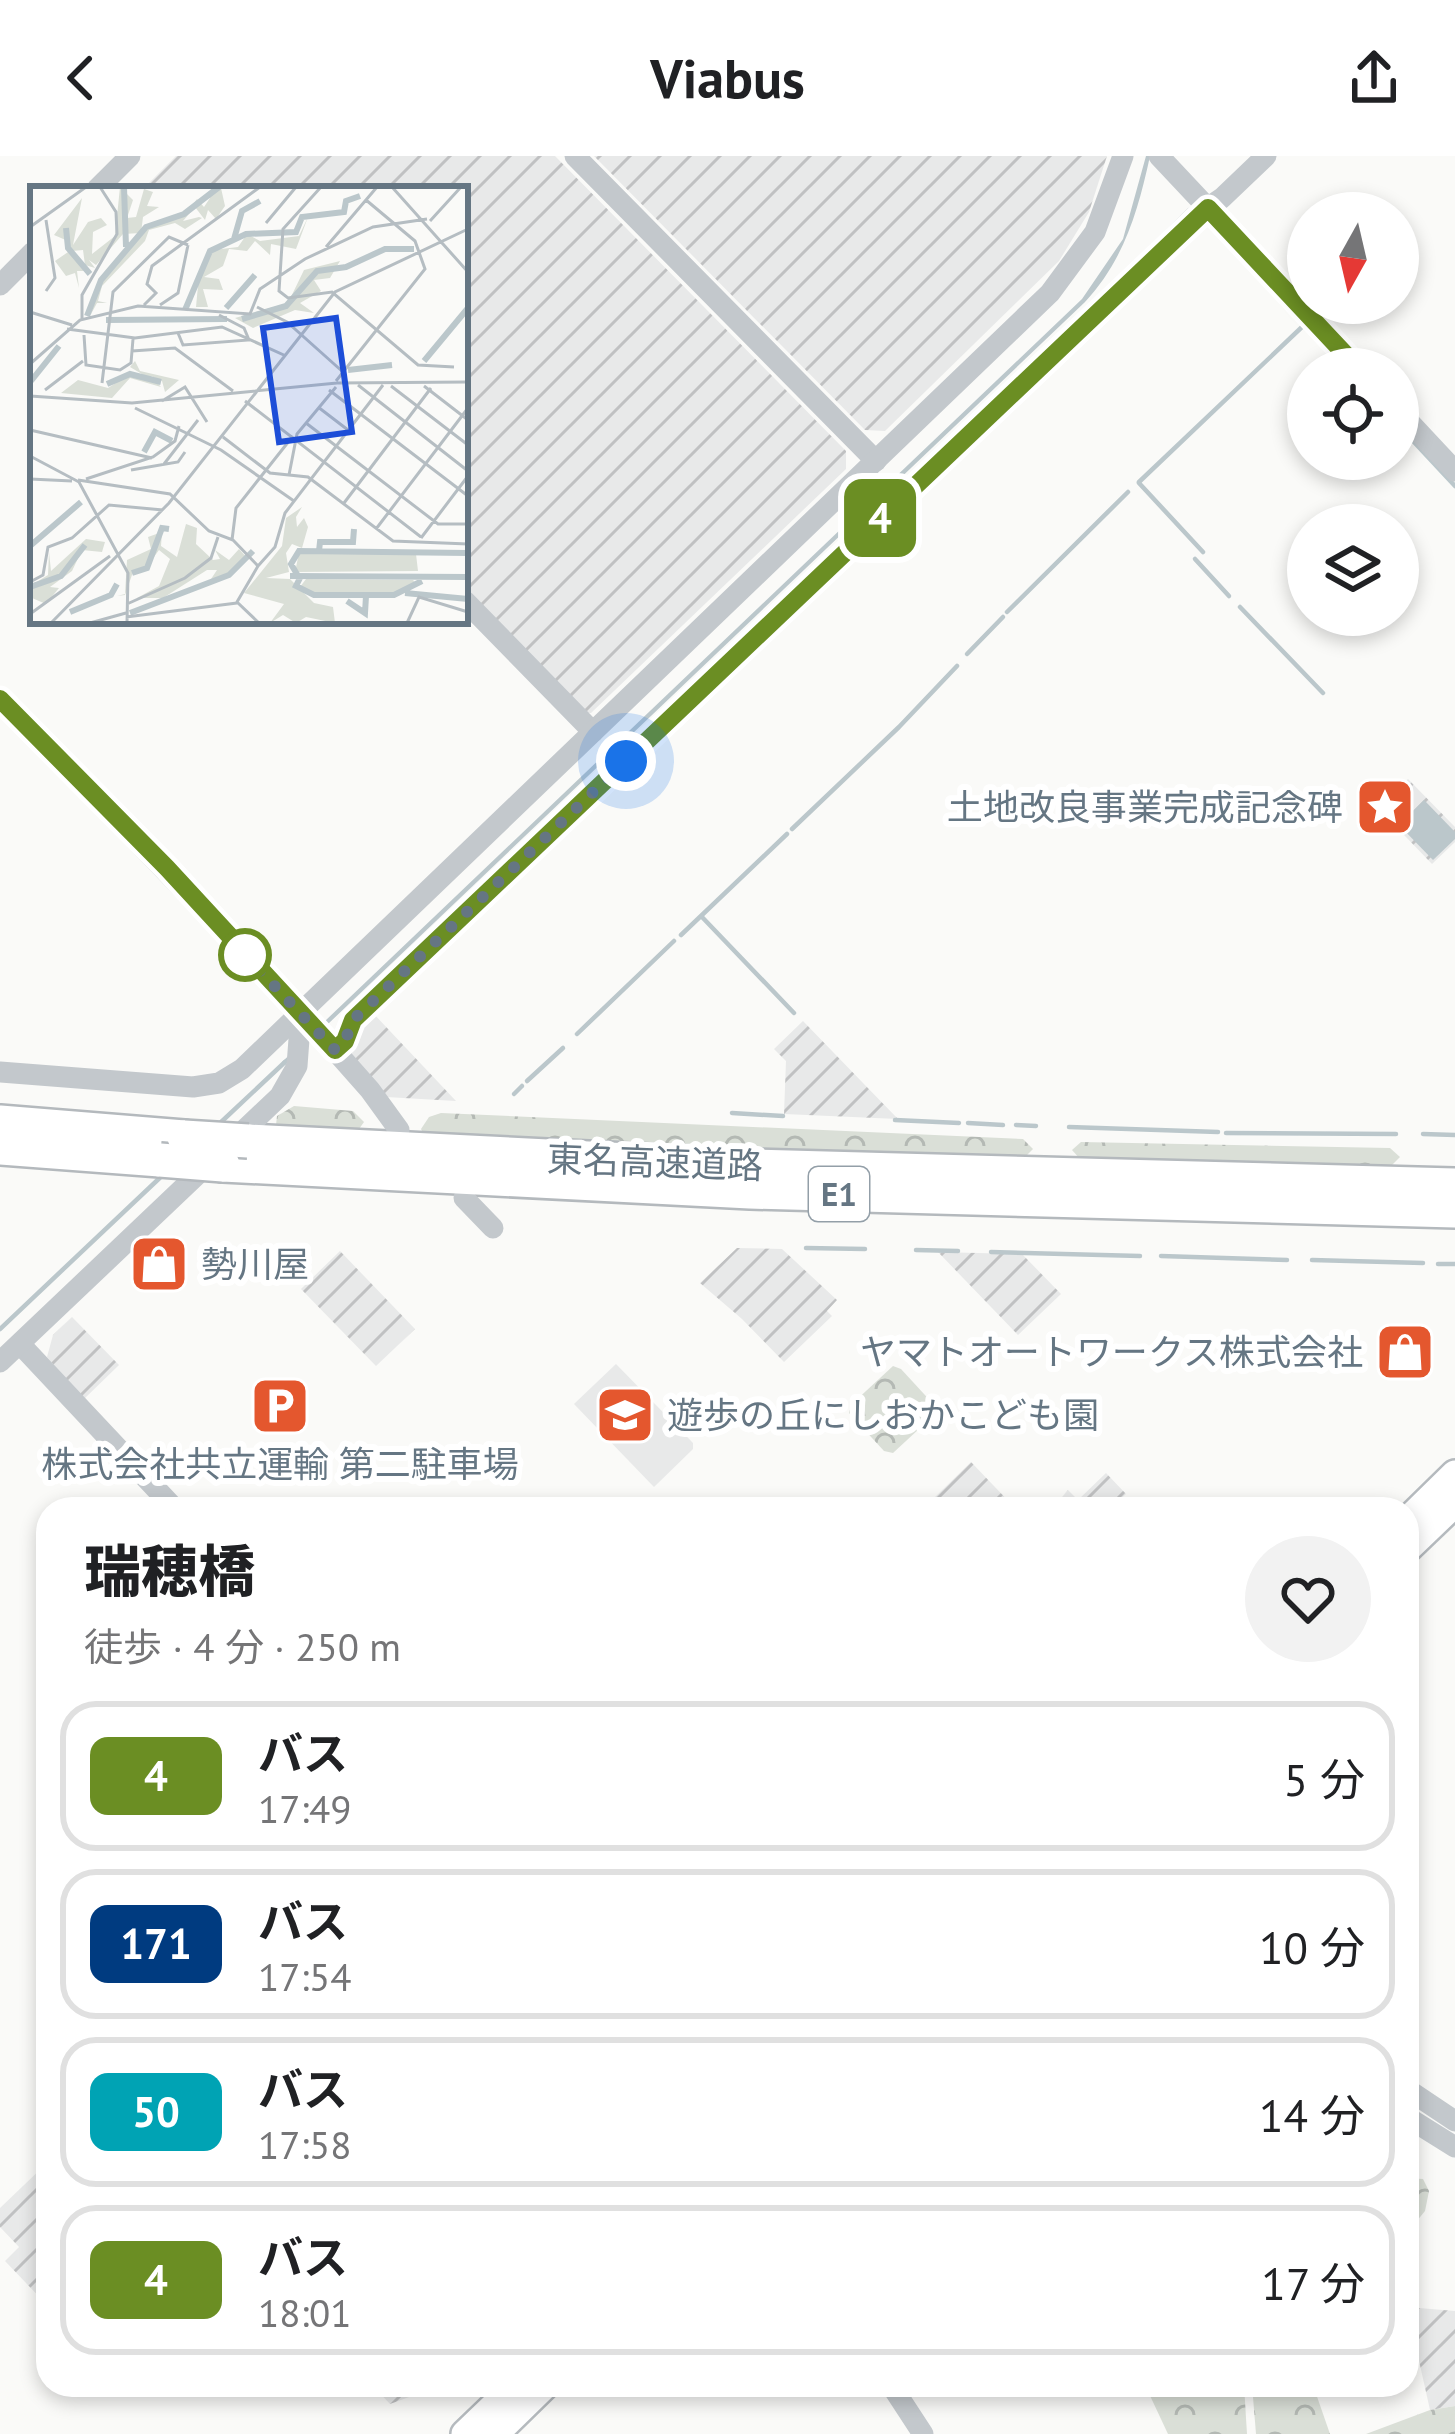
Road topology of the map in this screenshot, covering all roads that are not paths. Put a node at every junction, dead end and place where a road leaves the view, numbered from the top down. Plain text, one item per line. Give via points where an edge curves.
1 (130, 156) edge
2 (575, 156) edge
3 (1123, 156) edge
4 (1160, 156) edge
5 (1265, 156) edge
6 (100, 186) edge
7 (1208, 208) junction
8 (30, 255) edge
9 (0, 285) edge
10 (1339, 348) edge
11 (1419, 432) edge
12 (876, 461) junction
13 (1455, 471) edge
14 (468, 605) edge
15 (0, 699) edge
16 (593, 732) junction
17 (314, 1031) junction
18 (0, 1072) edge
19 (0, 1122) edge
20 (399, 1130) dead end
21 (0, 1148) edge
22 (172, 1148) junction
23 (235, 1153) junction
24 (1455, 1185) edge
25 (464, 1198) dead end
26 (1455, 1211) edge
27 (493, 1228) dead end
28 (20, 1345) junction
29 (0, 1363) edge
30 (1455, 1474) edge
31 (164, 1497) edge
32 (1455, 1503) edge
33 (1419, 1509) edge
34 (1419, 1538) edge
35 (1419, 2097) edge
36 (1455, 2121) edge
37 (1419, 2124) edge
38 (1455, 2147) edge
39 (504, 2397) edge
40 (533, 2397) edge
41 (899, 2397) edge
42 (465, 2434) edge
43 (495, 2434) edge
44 (923, 2434) edge

1 - 6 street
2 - 12 street
3 - 12 street via 1102,218 1061,282
4 - 7 street
5 - 7 street
7 - 10 street
7 - 17 street via 353,1020 345,1041
8 - 9 street
11 - 13 street
12 - 16 street
14 - 16 street
15 - 17 street
16 - 17 street
17 - 18 street via 206,1086
17 - 20 street
17 - 28 street via 280,1096
19 - 22 highway, 東名高速道路 / E1
21 - 22 highway, 東名高速道路 / E1
22 - 23 highway, 東名高速道路 / E1, bridge
23 - 24 highway, 東名高速道路 / E1
23 - 26 highway, 東名高速道路 / E1 via 750,1192
25 - 27 street
28 - 29 street
28 - 31 street
30 - 33 main road
32 - 34 main road
35 - 36 street
37 - 38 street
39 - 42 main road
40 - 43 main road
41 - 44 street

